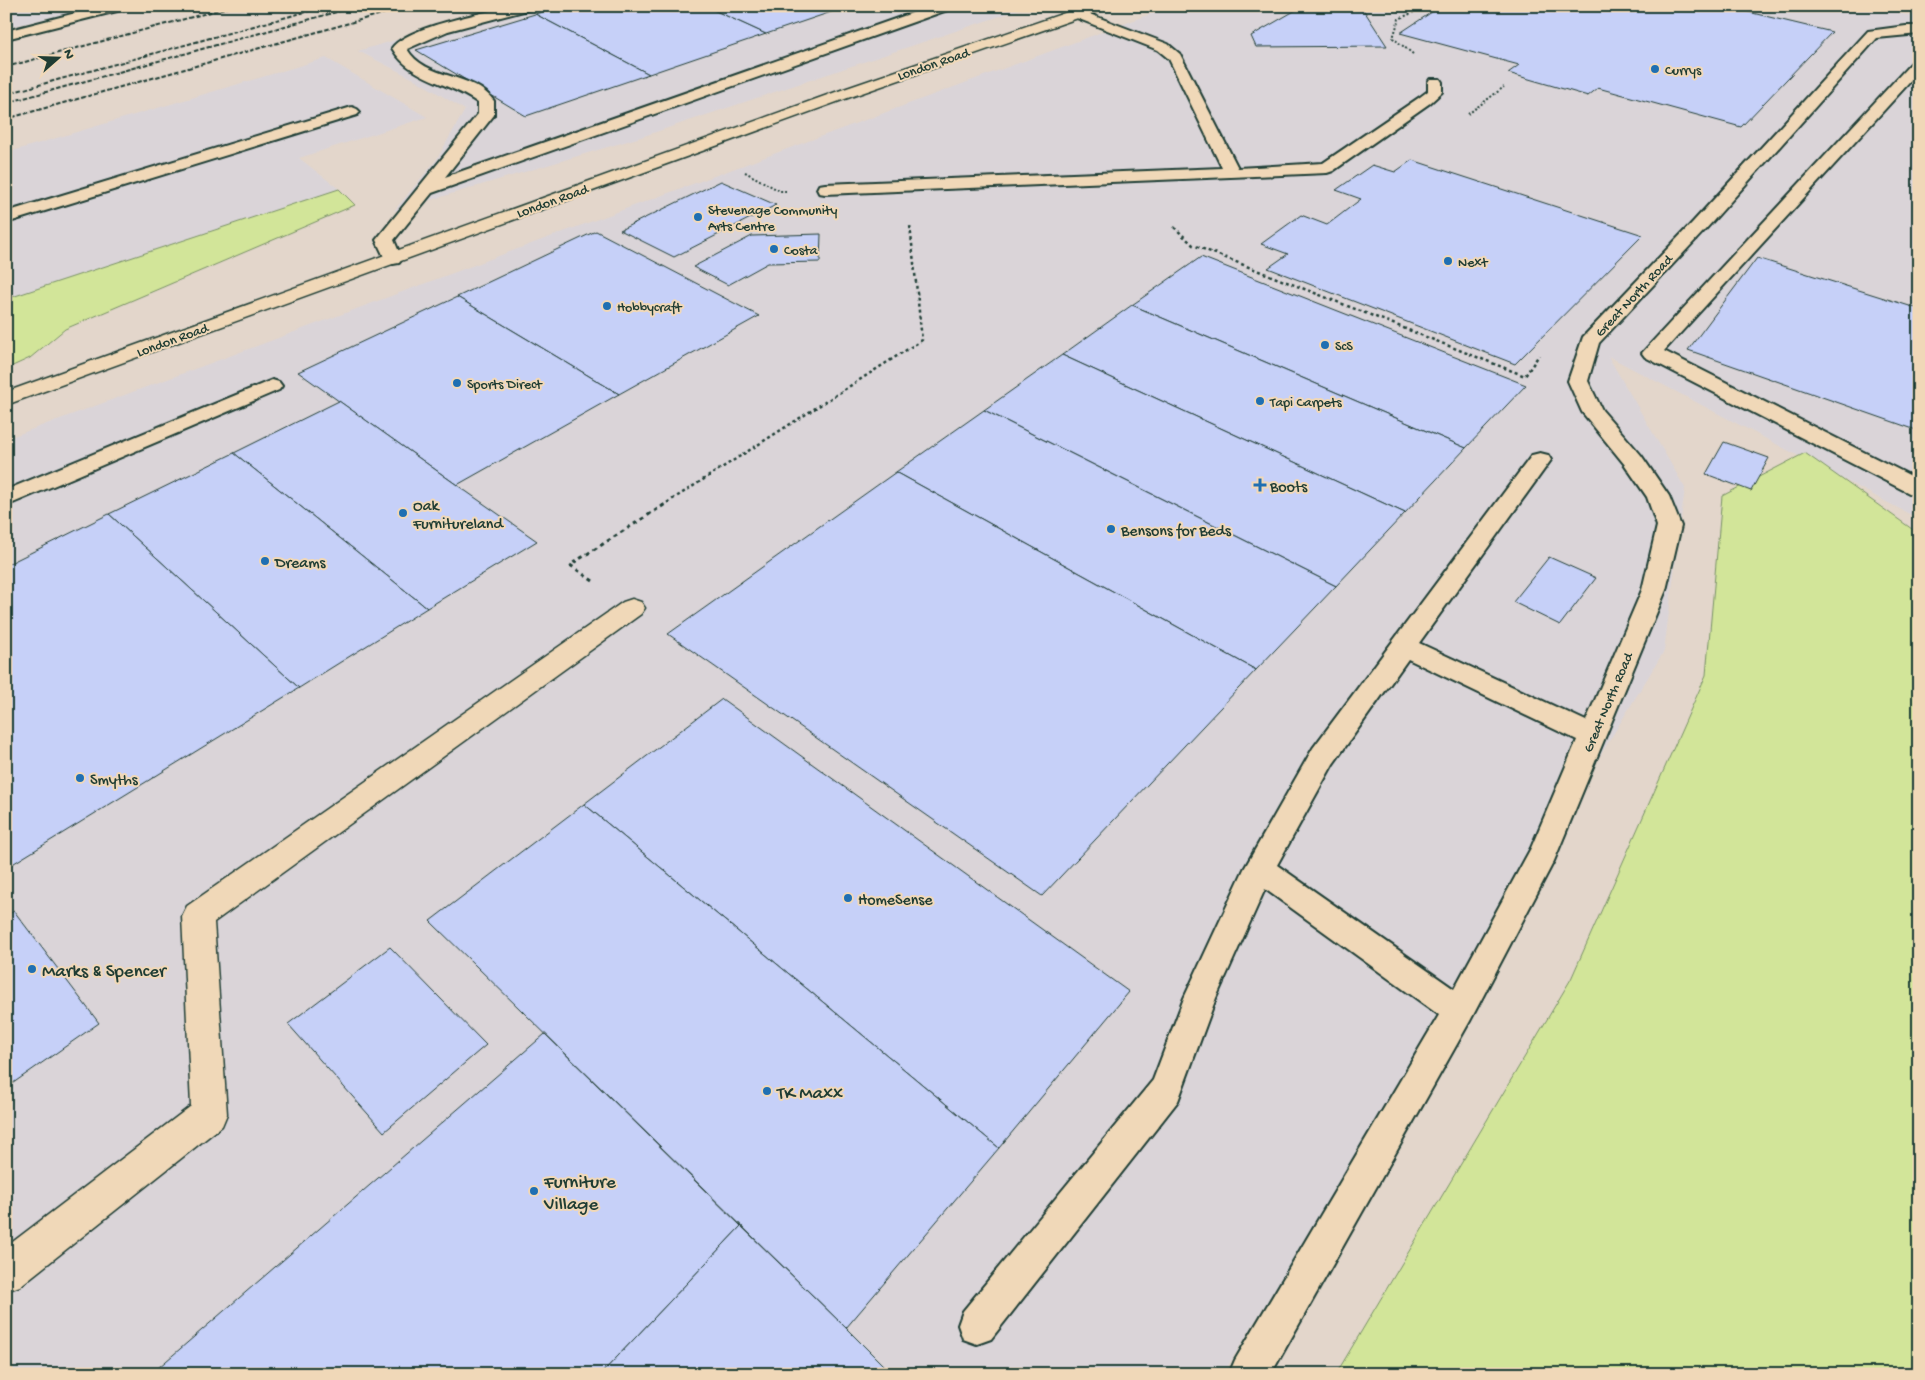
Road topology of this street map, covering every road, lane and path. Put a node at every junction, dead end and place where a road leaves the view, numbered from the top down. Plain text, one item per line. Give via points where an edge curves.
1 (120, 6) edge
2 (526, 6) edge
3 (945, 6) edge
4 (1100, 6) edge
5 (1414, 12) dead end
6 (1079, 14) junction
7 (1912, 30) edge
8 (6, 35) edge
9 (1418, 59) dead end
10 (1919, 63) edge
11 (1435, 82) dead end
12 (352, 112) dead end
13 (1232, 172) junction
14 (906, 186) junction
15 (426, 189) junction
16 (825, 189) dead end
17 (6, 218) edge
18 (1174, 227) dead end
19 (393, 259) junction
20 (1585, 359) junction
21 (272, 386) dead end
22 (6, 399) edge
23 (1540, 460) dead end
24 (1919, 489) edge
25 (6, 499) edge
26 (632, 608) joint
27 (1405, 647) junction
28 (1593, 736) junction
29 (1259, 869) junction
30 (1459, 1012) junction
31 (6, 1272) edge
32 (977, 1325) dead end
33 (1249, 1374) edge

1 - 8 lane
2 - 15 lane via 442,29 408,41 399,48 403,57 418,68 458,84 486,101 486,114
3 - 15 lane
4 - 6 main road, London Road
5 - 9 path via 1399,19 1393,38
6 - 13 lane via 1163,47 1175,57
6 - 19 main road, London Road via 850,92
7 - 20 lane, Great North Road via 1873,34 1590,341
10 - 24 lane via 1652,353
11 - 13 lane via 1435,92 1425,100 1327,168
12 - 17 lane
13 - 14 lane
14 - 16 lane
14 - 26 path via 922,340 570,565
15 - 19 lane via 385,240
18 - 20 path via 1194,246 1525,376 1543,348
19 - 22 main road, London Road
20 - 28 lane, Great North Road via 1578,381 1592,412 1633,460 1658,496 1669,526 1654,590
21 - 25 lane
23 - 27 lane
26 - 31 main road via 198,916 209,1114
27 - 28 lane
27 - 29 lane via 1323,756
28 - 30 lane, Great North Road via 1544,852
29 - 30 lane
29 - 32 lane via 1200,998 1166,1090
30 - 33 lane, Great North Road

